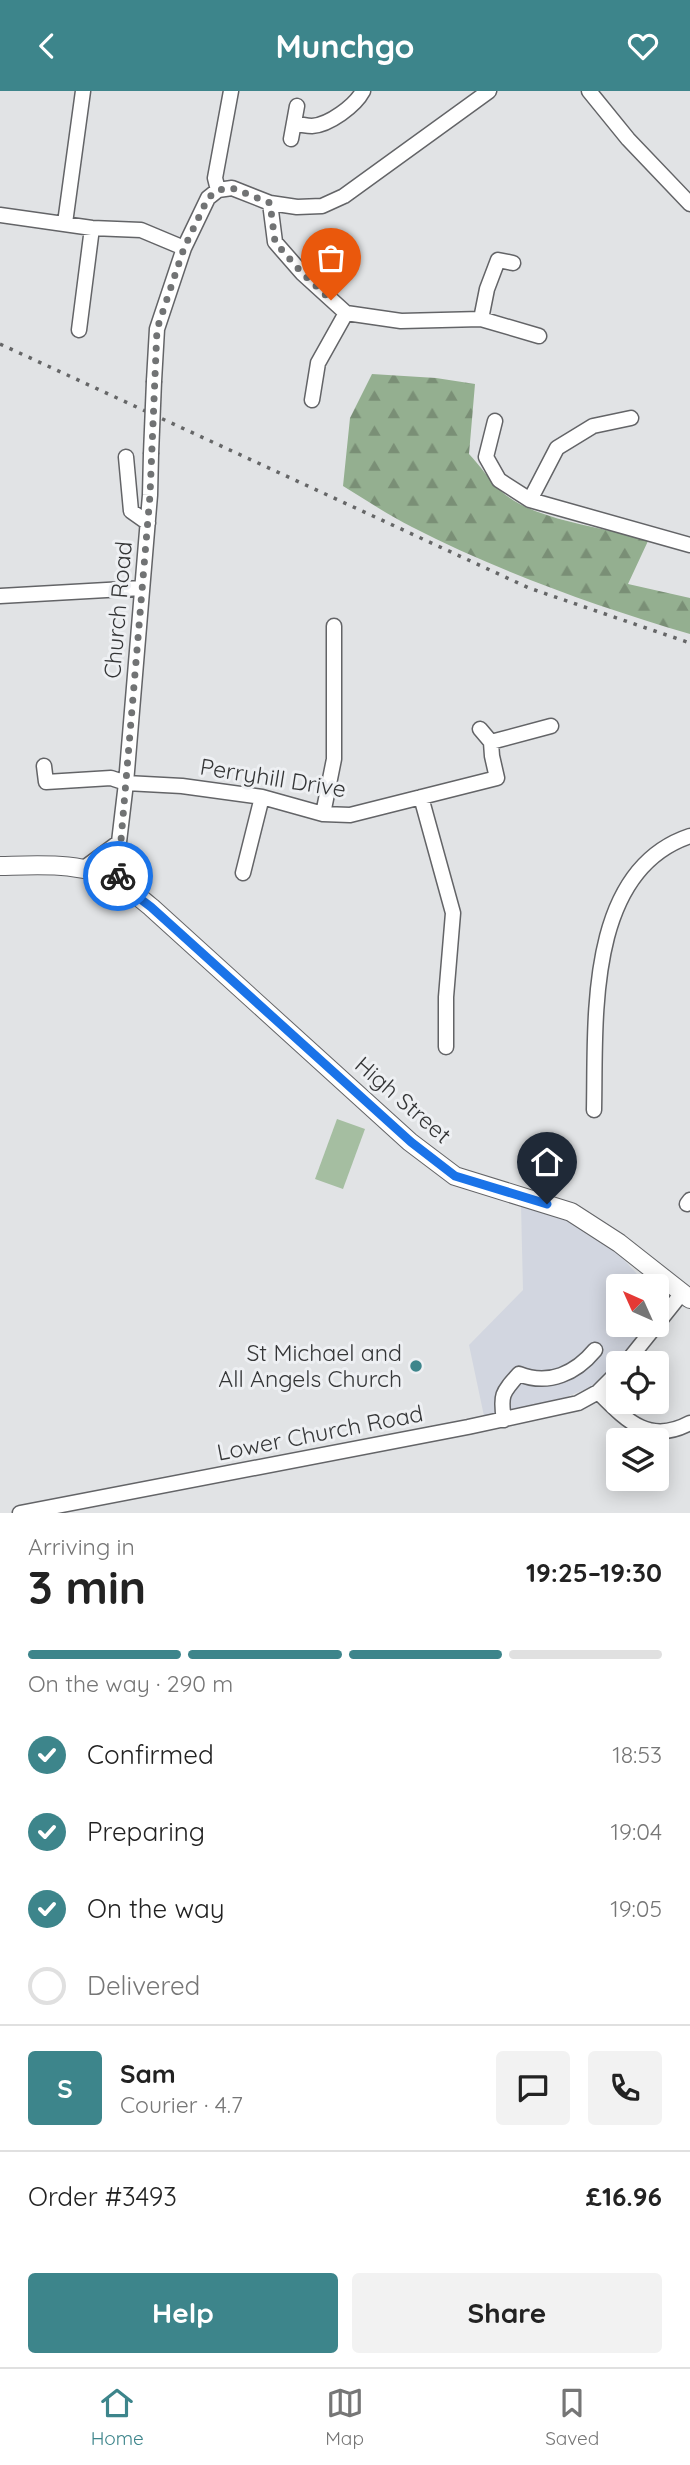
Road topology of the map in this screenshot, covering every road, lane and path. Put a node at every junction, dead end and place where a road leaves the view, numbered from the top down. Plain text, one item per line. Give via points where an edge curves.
1 (83, 91) edge
2 (231, 91) edge
3 (363, 91) edge
4 (489, 91) edge
5 (589, 91) edge
6 (297, 106) dead end
7 (294, 124) junction
8 (291, 139) dead end
9 (218, 190) junction
10 (270, 203) junction
11 (690, 204) edge
12 (0, 215) edge
13 (65, 223) junction
14 (92, 228) junction
15 (184, 248) junction
16 (513, 263) dead end
17 (346, 313) junction
18 (481, 319) junction
19 (79, 330) dead end
20 (539, 337) dead end
21 (312, 400) dead end
22 (631, 418) dead end
23 (495, 421) dead end
24 (126, 457) dead end
25 (530, 500) junction
26 (148, 523) junction
27 (690, 545) edge
28 (142, 588) junction
29 (0, 596) edge
30 (334, 626) dead end
31 (551, 726) dead end
32 (480, 729) dead end
33 (491, 742) junction
34 (44, 766) dead end
35 (126, 783) junction
36 (262, 797) junction
37 (421, 797) junction
38 (323, 814) junction
39 (690, 836) edge
40 (119, 842) junction
41 (0, 866) edge
42 (84, 868) junction
43 (243, 873) dead end
44 (118, 882) junction
45 (446, 1047) dead end
46 (594, 1110) dead end
47 (686, 1296) edge
48 (595, 1350) dead end
49 (637, 1351) edge
50 (606, 1384) edge
51 (598, 1392) junction
52 (504, 1420) junction
53 (690, 1423) edge
54 (20, 1513) edge

1 - 13 street
2 - 9 street via 215,178
3 - 7 street via 336,116 314,126
4 - 10 street via 344,196 322,206
5 - 11 street
6 - 7 street
7 - 8 street
9 - 10 street via 232,188
9 - 15 street via 208,198
10 - 17 street via 275,242
12 - 13 street
13 - 14 street
14 - 15 street via 141,230
14 - 19 street
15 - 26 street, Church Road, bridge via 157,329
16 - 18 street via 498,260
17 - 18 street via 401,321
17 - 21 street via 318,363
18 - 20 street
22 - 25 street via 593,426 558,448
23 - 25 street via 486,457 499,480
24 - 26 street via 131,511
25 - 27 street
26 - 28 street, Church Road
28 - 29 street
28 - 35 street, Church Road
30 - 38 street via 334,759
31 - 33 street
32 - 33 street
33 - 37 street, Perryhill Drive via 497,778
34 - 35 street, Perryhill Drive via 46,782 111,778
35 - 36 street, Perryhill Drive
35 - 40 street, Church Road
36 - 38 street, Perryhill Drive
36 - 43 street
37 - 38 street, Perryhill Drive via 350,815
37 - 45 street via 453,913
39 - 46 street via 648,859 622,894 610,926 596,1006
40 - 42 street
40 - 44 street, Church Road
41 - 42 main road, High Street
42 - 44 main road, High Street
44 - 47 main road, High Street via 455,1176 571,1212
47 - 49 street
48 - 52 street via 579,1367 549,1379 533,1380 519,1374 501,1398
50 - 51 street, Lower Church Road
51 - 52 street, Lower Church Road via 578,1403
51 - 53 street via 651,1432 677,1430
52 - 54 street, Lower Church Road

